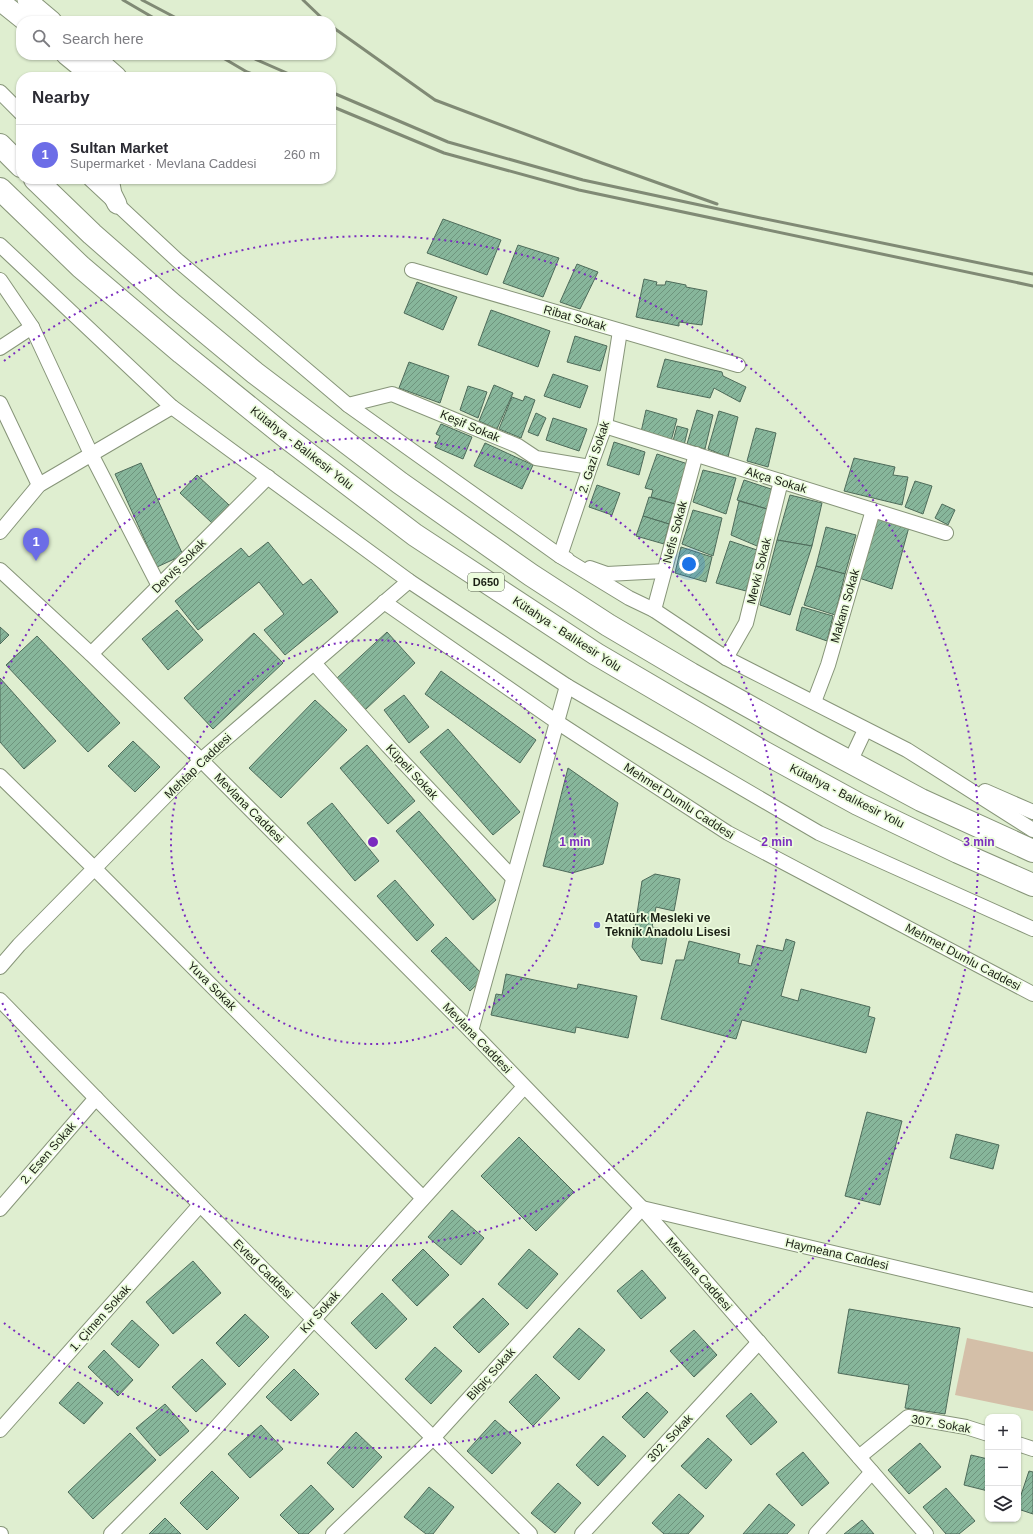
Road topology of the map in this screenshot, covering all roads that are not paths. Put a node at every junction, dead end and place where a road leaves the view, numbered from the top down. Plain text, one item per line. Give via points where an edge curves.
1 (0, 0) edge
2 (27, 0) edge
3 (19, 16) edge
4 (46, 16) edge
5 (72, 60) edge
6 (98, 60) edge
7 (87, 72) edge
8 (111, 72) edge
9 (0, 92) edge
10 (16, 108) edge
11 (0, 145) edge
12 (16, 161) edge
13 (40, 184) edge
14 (95, 184) edge
15 (110, 184) edge
16 (0, 189) edge
17 (117, 204) junction
18 (0, 245) edge
19 (412, 270) dead end
20 (0, 280) edge
21 (32, 327) junction
22 (620, 331) junction
23 (0, 348) edge
24 (738, 365) dead end
25 (0, 403) edge
26 (348, 405) junction
27 (172, 407) junction
28 (605, 426) junction
29 (91, 454) junction
30 (696, 454) junction
31 (590, 466) junction
32 (268, 477) junction
33 (781, 481) junction
34 (39, 485) junction
35 (873, 510) junction
36 (3, 524) edge
37 (946, 533) dead end
38 (560, 556) junction
39 (0, 570) edge
40 (664, 571) junction
41 (409, 581) junction
42 (159, 586) junction
43 (384, 602) junction
44 (654, 610) junction
45 (91, 654) junction
46 (726, 658) junction
47 (314, 663) junction
48 (567, 686) junction
49 (814, 702) junction
50 (557, 722) junction
51 (865, 730) junction
52 (201, 760) junction
53 (850, 762) junction
54 (948, 775) junction
55 (0, 776) edge
56 (1033, 812) edge
57 (1033, 830) edge
58 (1033, 850) edge
59 (95, 868) junction
60 (513, 878) junction
61 (1033, 885) edge
62 (1033, 929) edge
63 (0, 967) edge
64 (1033, 994) edge
65 (0, 1000) edge
66 (471, 1032) junction
67 (524, 1087) junction
68 (96, 1098) junction
69 (423, 1198) junction
70 (200, 1205) junction
71 (642, 1208) junction
72 (0, 1209) edge
73 (1033, 1300) edge
74 (313, 1319) junction
75 (759, 1342) junction
76 (0, 1430) edge
77 (985, 1433) edge
78 (433, 1438) junction
79 (1021, 1445) edge
80 (1033, 1448) edge
81 (859, 1457) junction
82 (872, 1472) junction
83 (111, 1534) edge
84 (333, 1534) edge
85 (530, 1534) edge
86 (582, 1534) edge
87 (816, 1534) edge
88 (926, 1534) edge

1 - 3 main road
2 - 4 main road
5 - 7 main road
6 - 8 main road
9 - 10 street
11 - 12 highway
13 - 53 highway, D650 via 92,234 179,310 255,373 400,483 531,575 608,625 697,678
14 - 17 street
15 - 17 main road
16 - 61 highway, Kütahya - Balıkesir Yolu / D650 via 81,267 182,354 286,437 416,535 596,654 752,745 858,804
17 - 26 street via 177,260
18 - 27 street
19 - 22 street, Ribat Sokak
20 - 21 street
21 - 23 street
21 - 29 street
22 - 24 street, Ribat Sokak
22 - 28 street, 2. Gazi Sokak
25 - 34 street
26 - 31 street, Keşif Sokak via 392,394 518,446 536,458
26 - 38 street
27 - 29 street
27 - 32 street
28 - 30 street, Akça Sokak
28 - 31 street, 2. Gazi Sokak
29 - 34 street
29 - 42 street
30 - 33 street, Akça Sokak
30 - 40 street, Nefis Sokak
31 - 38 street, 2. Gazi Sokak
32 - 41 street
32 - 42 street, Derviş Sokak
33 - 35 street, Akça Sokak
33 - 46 street, Mevki Sokak via 746,623
34 - 36 street
35 - 37 street, Akça Sokak
35 - 49 street, Makam Sokak via 828,665
38 - 40 street via 606,574
38 - 44 street via 629,598
39 - 45 street, Mevlana Caddesi
40 - 44 street, Nefis Sokak
41 - 43 street, Mehtap Caddesi
41 - 48 street
42 - 45 street, Derviş Sokak
43 - 47 street, Mehtap Caddesi
43 - 50 street, Mehmet Dumlu Caddesi
44 - 46 street
45 - 52 street, Mevlana Caddesi
46 - 49 street
47 - 52 street, Mehtap Caddesi
47 - 60 street, Küpeli Sokak via 388,746
48 - 50 street
48 - 62 street via 819,833
49 - 51 street
50 - 60 street
50 - 64 street, Mehmet Dumlu Caddesi via 728,833
51 - 53 street
51 - 54 street via 907,750
52 - 59 street, Mehtap Caddesi
52 - 66 street, Mevlana Caddesi
53 - 58 highway, D650 via 920,800
54 - 56 street
54 - 57 street
55 - 59 street, Yuva Sokak
59 - 63 street, Mehtap Caddesi
59 - 69 street, Yuva Sokak
60 - 66 street
65 - 68 street, Evted Caddesi
66 - 67 street, Mevlana Caddesi
67 - 69 street, Kır Sokak
67 - 71 street, Mevlana Caddesi
68 - 70 street, Evted Caddesi
68 - 72 street, 2. Esen Sokak
69 - 74 street, Kır Sokak
70 - 74 street, Evted Caddesi
70 - 76 street, 1. Çimen Sokak
71 - 73 street, Haymeana Caddesi
71 - 75 street, Mevlana Caddesi
71 - 78 street, Bilgiç Sokak
74 - 78 street, Evted Caddesi
74 - 83 street, Kır Sokak via 212,1432
75 - 81 street, Mevlana Caddesi
75 - 86 street, 302. Sokak
77 - 81 street, 307. Sokak via 966,1427 908,1417
78 - 84 street, Bilgiç Sokak
78 - 85 street, Evted Caddesi
79 - 80 street
81 - 82 street, Mevlana Caddesi
82 - 87 street
82 - 88 street, Mevlana Caddesi

